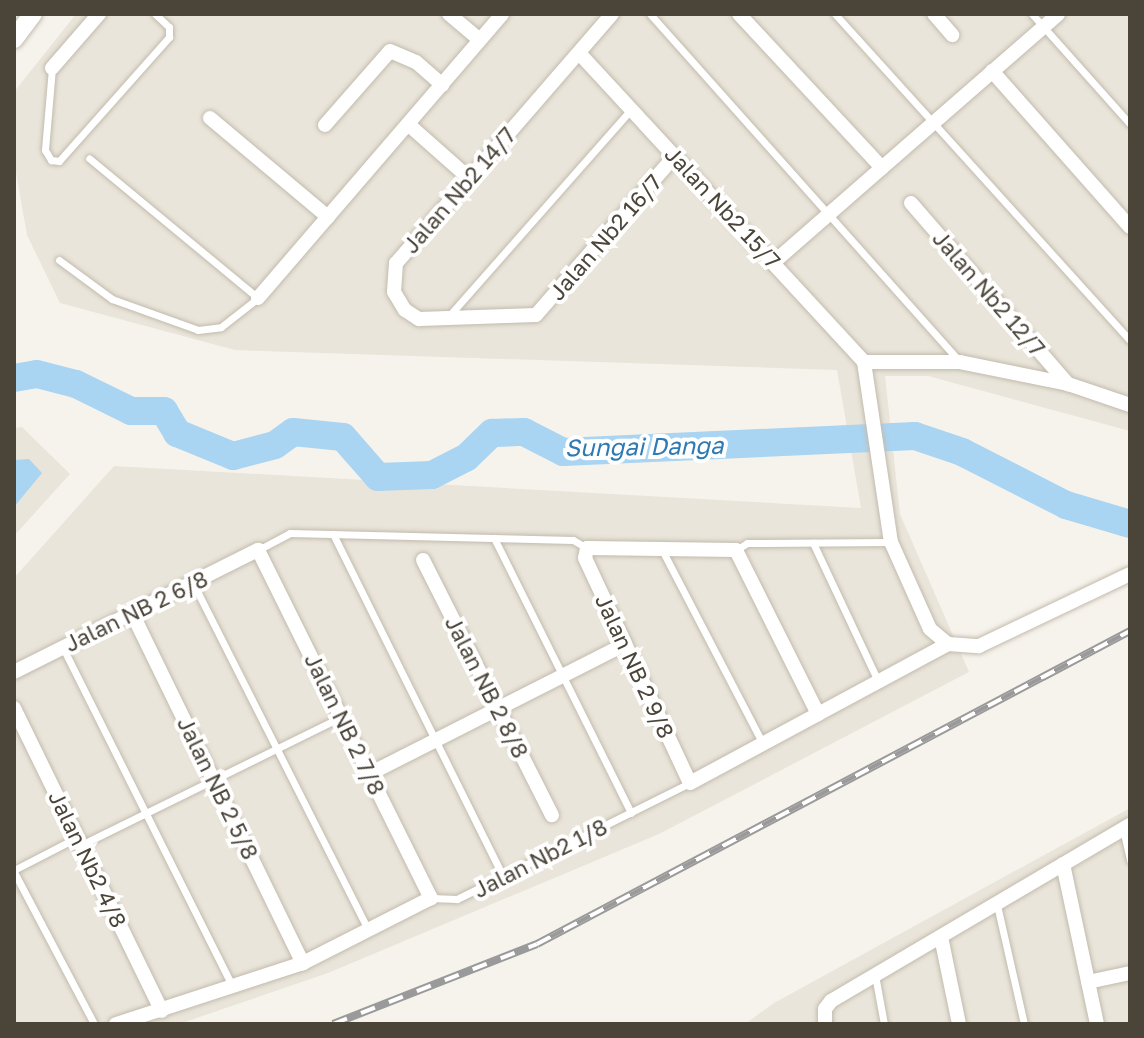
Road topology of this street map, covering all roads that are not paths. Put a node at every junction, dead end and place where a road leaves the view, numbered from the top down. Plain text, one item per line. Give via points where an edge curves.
1 (33, 14) edge
2 (99, 14) edge
3 (155, 14) edge
4 (449, 14) edge
5 (502, 14) edge
6 (612, 14) edge
7 (650, 14) edge
8 (739, 14) edge
9 (835, 14) edge
10 (934, 14) edge
11 (1032, 14) edge
12 (1058, 14) edge
13 (1044, 27) junction
14 (952, 35) dead end
15 (14, 39) edge
16 (479, 39) junction
17 (580, 54) junction
18 (52, 68) joint
19 (992, 71) junction
20 (442, 85) junction
21 (633, 107) junction
22 (210, 118) dead end
23 (933, 123) junction
24 (1130, 124) edge
25 (325, 125) dead end
26 (409, 125) junction
27 (674, 157) junction
28 (89, 158) dead end
29 (882, 168) junction
30 (469, 178) junction
31 (911, 203) dead end
32 (831, 212) junction
33 (328, 217) junction
34 (1130, 227) edge
35 (59, 260) dead end
36 (774, 262) junction
37 (258, 298) junction
38 (536, 315) joint
39 (447, 319) junction
40 (1130, 340) edge
41 (864, 362) junction
42 (960, 362) junction
43 (1068, 384) junction
44 (1130, 405) edge
45 (333, 534) junction
46 (494, 538) junction
47 (891, 542) junction
48 (813, 543) junction
49 (660, 546) junction
50 (587, 548) junction
51 (258, 550) junction
52 (736, 550) junction
53 (423, 560) dead end
54 (1130, 574) edge
55 (193, 583) junction
56 (132, 613) junction
57 (625, 644) junction
58 (948, 644) junction
59 (63, 648) junction
60 (14, 672) edge
61 (562, 676) junction
62 (878, 681) junction
63 (14, 708) edge
64 (498, 709) junction
65 (818, 714) junction
66 (341, 717) junction
67 (435, 741) junction
68 (763, 744) junction
69 (277, 748) junction
70 (369, 774) junction
71 (213, 779) junction
72 (690, 783) junction
73 (147, 812) junction
74 (631, 813) junction
75 (552, 815) dead end
76 (1126, 827) edge
77 (79, 841) junction
78 (1130, 860) edge
79 (1063, 864) junction
80 (14, 871) edge
81 (503, 876) junction
82 (431, 898) junction
83 (996, 902) junction
84 (369, 932) junction
85 (941, 937) junction
86 (303, 963) junction
87 (1130, 973) edge
88 (875, 975) junction
89 (1088, 982) junction
90 (234, 989) junction
91 (162, 1011) junction
92 (825, 1016) edge
93 (94, 1024) edge
94 (116, 1024) edge
95 (884, 1024) edge
96 (959, 1024) edge
97 (1024, 1024) edge
98 (1096, 1024) edge

1 - 15 street
2 - 18 street
3 - 18 lane via 169,27 169,37 59,161 51,160 45,150
4 - 16 street
5 - 16 street
6 - 17 street, Jalan Nb2 14/7
7 - 32 lane
8 - 29 street
9 - 23 lane
10 - 14 street
11 - 13 lane
12 - 13 street
13 - 19 street
13 - 24 lane
16 - 20 street
17 - 21 street, Jalan Nb2 15/7
17 - 30 street, Jalan Nb2 14/7
19 - 23 street
19 - 34 street
20 - 25 street via 416,62 390,51
20 - 26 street
21 - 27 street, Jalan Nb2 15/7
21 - 39 lane
22 - 33 street
23 - 29 street
23 - 40 lane
26 - 30 street
26 - 33 street
27 - 36 street, Jalan Nb2 15/7
27 - 38 street, Jalan Nb2 16/7
28 - 37 lane
29 - 32 street
30 - 39 street, Jalan Nb2 14/7 via 396,263 393,277 405,310 419,319
31 - 43 street, Jalan Nb2 12/7
32 - 36 street
32 - 42 lane
33 - 37 street
35 - 37 lane via 102,294 198,330 221,327
36 - 41 street, Jalan Nb2 15/7
38 - 39 street, Jalan Nb2 14/7
41 - 42 street
41 - 47 street
42 - 43 street
43 - 44 street
45 - 46 lane
45 - 51 lane via 290,533
45 - 67 lane
46 - 50 lane via 573,540
46 - 61 lane
47 - 48 lane
47 - 58 street via 930,629
48 - 52 lane via 747,543
48 - 62 lane
49 - 50 street
49 - 52 street
49 - 68 lane
50 - 57 street, Jalan NB 2 9/8 via 585,558
51 - 55 street, Jalan NB 2 6/8
51 - 66 street, Jalan NB 2 7/8
52 - 65 street
53 - 64 street, Jalan NB 2 8/8
54 - 58 street via 979,646
55 - 56 street, Jalan NB 2 6/8
55 - 69 lane
56 - 59 street, Jalan NB 2 6/8
56 - 71 street, Jalan NB 2 5/8
57 - 61 street
57 - 72 street, Jalan NB 2 9/8
58 - 62 street, Jalan Nb2 1/8
59 - 60 street, Jalan NB 2 6/8
59 - 73 lane
61 - 64 street
61 - 74 lane
62 - 65 street, Jalan Nb2 1/8
63 - 77 street, Jalan Nb2 4/8
64 - 67 street
64 - 75 street, Jalan NB 2 8/8
65 - 68 street, Jalan Nb2 1/8
66 - 69 lane
66 - 70 street, Jalan NB 2 7/8
67 - 70 street
67 - 81 lane
68 - 72 street, Jalan Nb2 1/8
69 - 71 lane
69 - 84 lane
70 - 82 street, Jalan NB 2 7/8
71 - 73 lane
71 - 86 street, Jalan NB 2 5/8
72 - 74 lane, Jalan Nb2 1/8
73 - 77 lane
73 - 90 lane
74 - 81 lane, Jalan Nb2 1/8
76 - 78 lane
76 - 79 street
77 - 80 lane
77 - 91 street, Jalan Nb2 4/8
79 - 83 street
79 - 89 street
80 - 93 lane
81 - 82 lane, Jalan Nb2 1/8 via 457,899
82 - 84 street, Jalan Nb2 1/8
83 - 85 street
83 - 97 lane
84 - 86 street, Jalan Nb2 1/8
85 - 88 street
85 - 96 street
86 - 90 street, Jalan Nb2 1/8
87 - 89 street
88 - 92 street
88 - 95 lane
89 - 98 street
90 - 91 street, Jalan Nb2 1/8
91 - 94 street, Jalan Nb2 1/8

